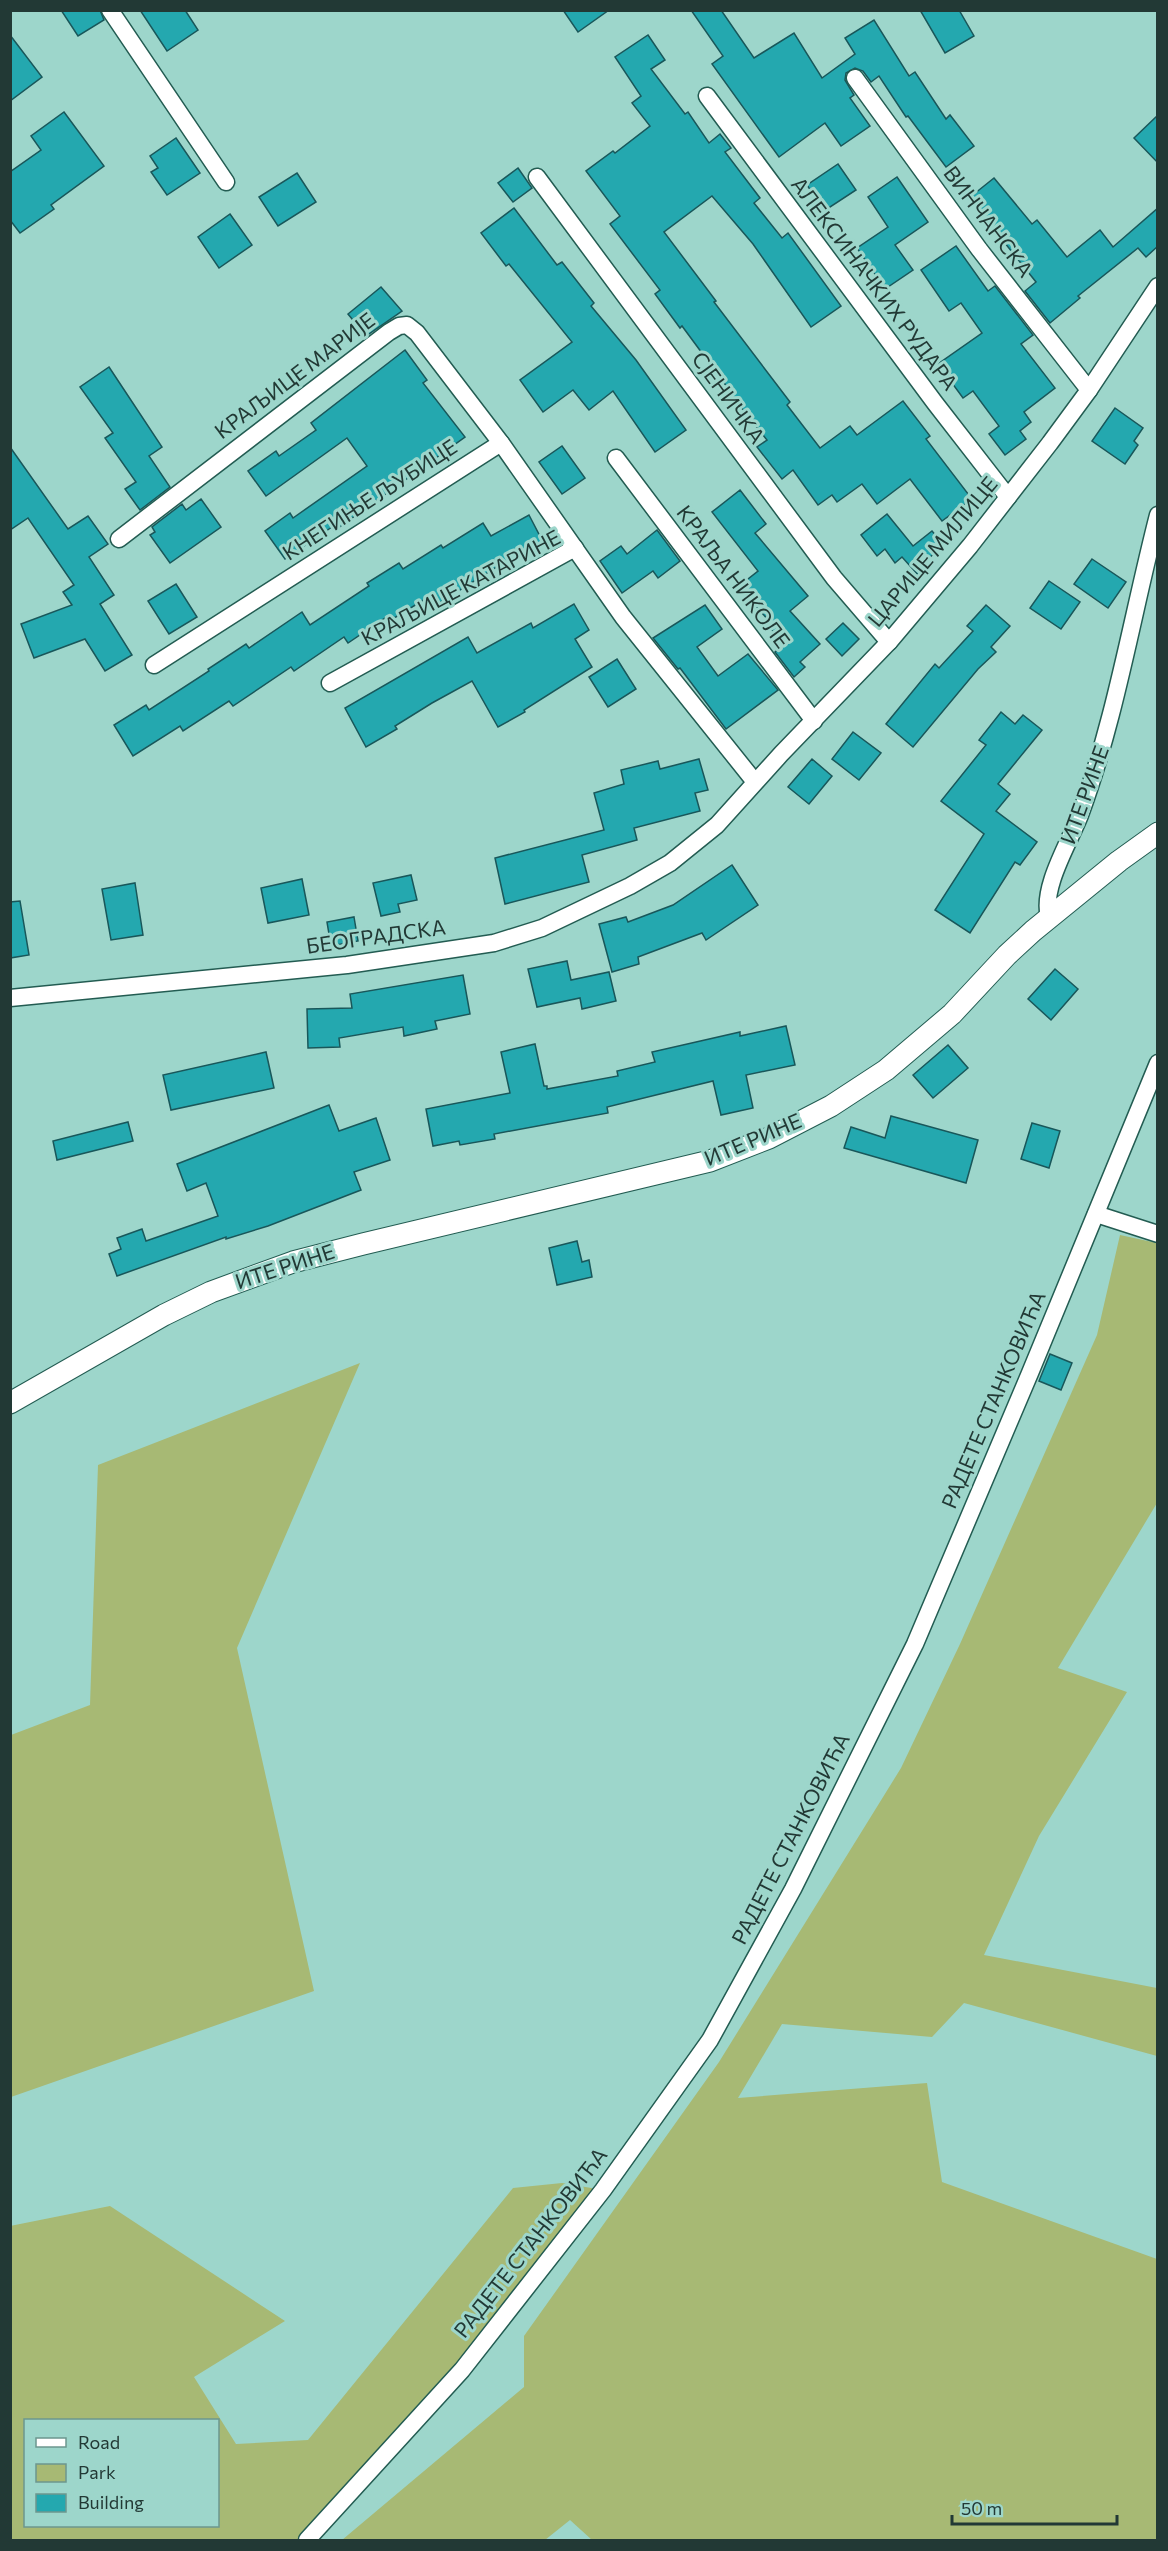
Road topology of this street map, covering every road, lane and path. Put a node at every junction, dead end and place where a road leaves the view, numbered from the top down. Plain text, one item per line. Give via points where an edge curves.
1 (110, 10) edge
2 (855, 78) dead end
3 (708, 96) dead end
4 (537, 177) dead end
5 (226, 182) dead end
6 (1158, 286) edge
7 (1089, 390) junction
8 (501, 443) junction
9 (616, 458) dead end
10 (1008, 497) junction
11 (1158, 515) edge
12 (119, 539) dead end
13 (575, 548) junction
14 (889, 642) junction
15 (154, 665) dead end
16 (330, 683) dead end
17 (814, 722) junction
18 (755, 782) junction
19 (717, 825) joint
20 (1158, 833) edge
21 (1049, 917) junction
22 (10, 998) edge
23 (1158, 1063) edge
24 (1096, 1214) junction
25 (1158, 1234) edge
26 (10, 1403) edge
27 (307, 2541) edge

1 - 5 street
2 - 7 street, ВИНЧАНСКА via 979,249
3 - 10 street, АЛЕКСИНАЧКИХ РУДАРА
4 - 14 street, СЈЕНИЧКА via 827,568
6 - 7 street, ЦАРИЦЕ МИЛИЦЕ
7 - 10 street, ЦАРИЦЕ МИЛИЦЕ
8 - 12 street, КРАЉИЦЕ МАРИЈЕ via 413,328 399,326
8 - 13 street
8 - 15 street, КНЕГИЊЕ ЉУБИЦЕ
9 - 17 street, КРАЉА НИКОЛЕ
10 - 14 street, ЦАРИЦЕ МИЛИЦЕ
11 - 21 street, ИТЕ РИНЕ via 1115,704 1080,815 1049,890
13 - 16 street, КРАЉИЦЕ КАТАРИНЕ
13 - 18 street, КРАЉИЦЕ КАТАРИНЕ via 672,680
14 - 17 street, ЦАРИЦЕ МИЛИЦЕ
17 - 18 street, ЦАРИЦЕ МИЛИЦЕ
18 - 19 street, ЦАРИЦЕ МИЛИЦЕ
19 - 22 street, БЕОГРАДСКА via 670,863 630,886 542,928 494,943 347,965
20 - 21 street
21 - 26 street, ИТЕ РИНЕ via 952,1014 886,1070 831,1106 769,1138 710,1161 294,1262 211,1292 164,1315
23 - 24 street, РАДЕТЕ СТАНКОВИЋА
24 - 25 street
24 - 27 street, РАДЕТЕ СТАНКОВИЋА via 915,1644 793,1889 710,2040 603,2190 482,2344

